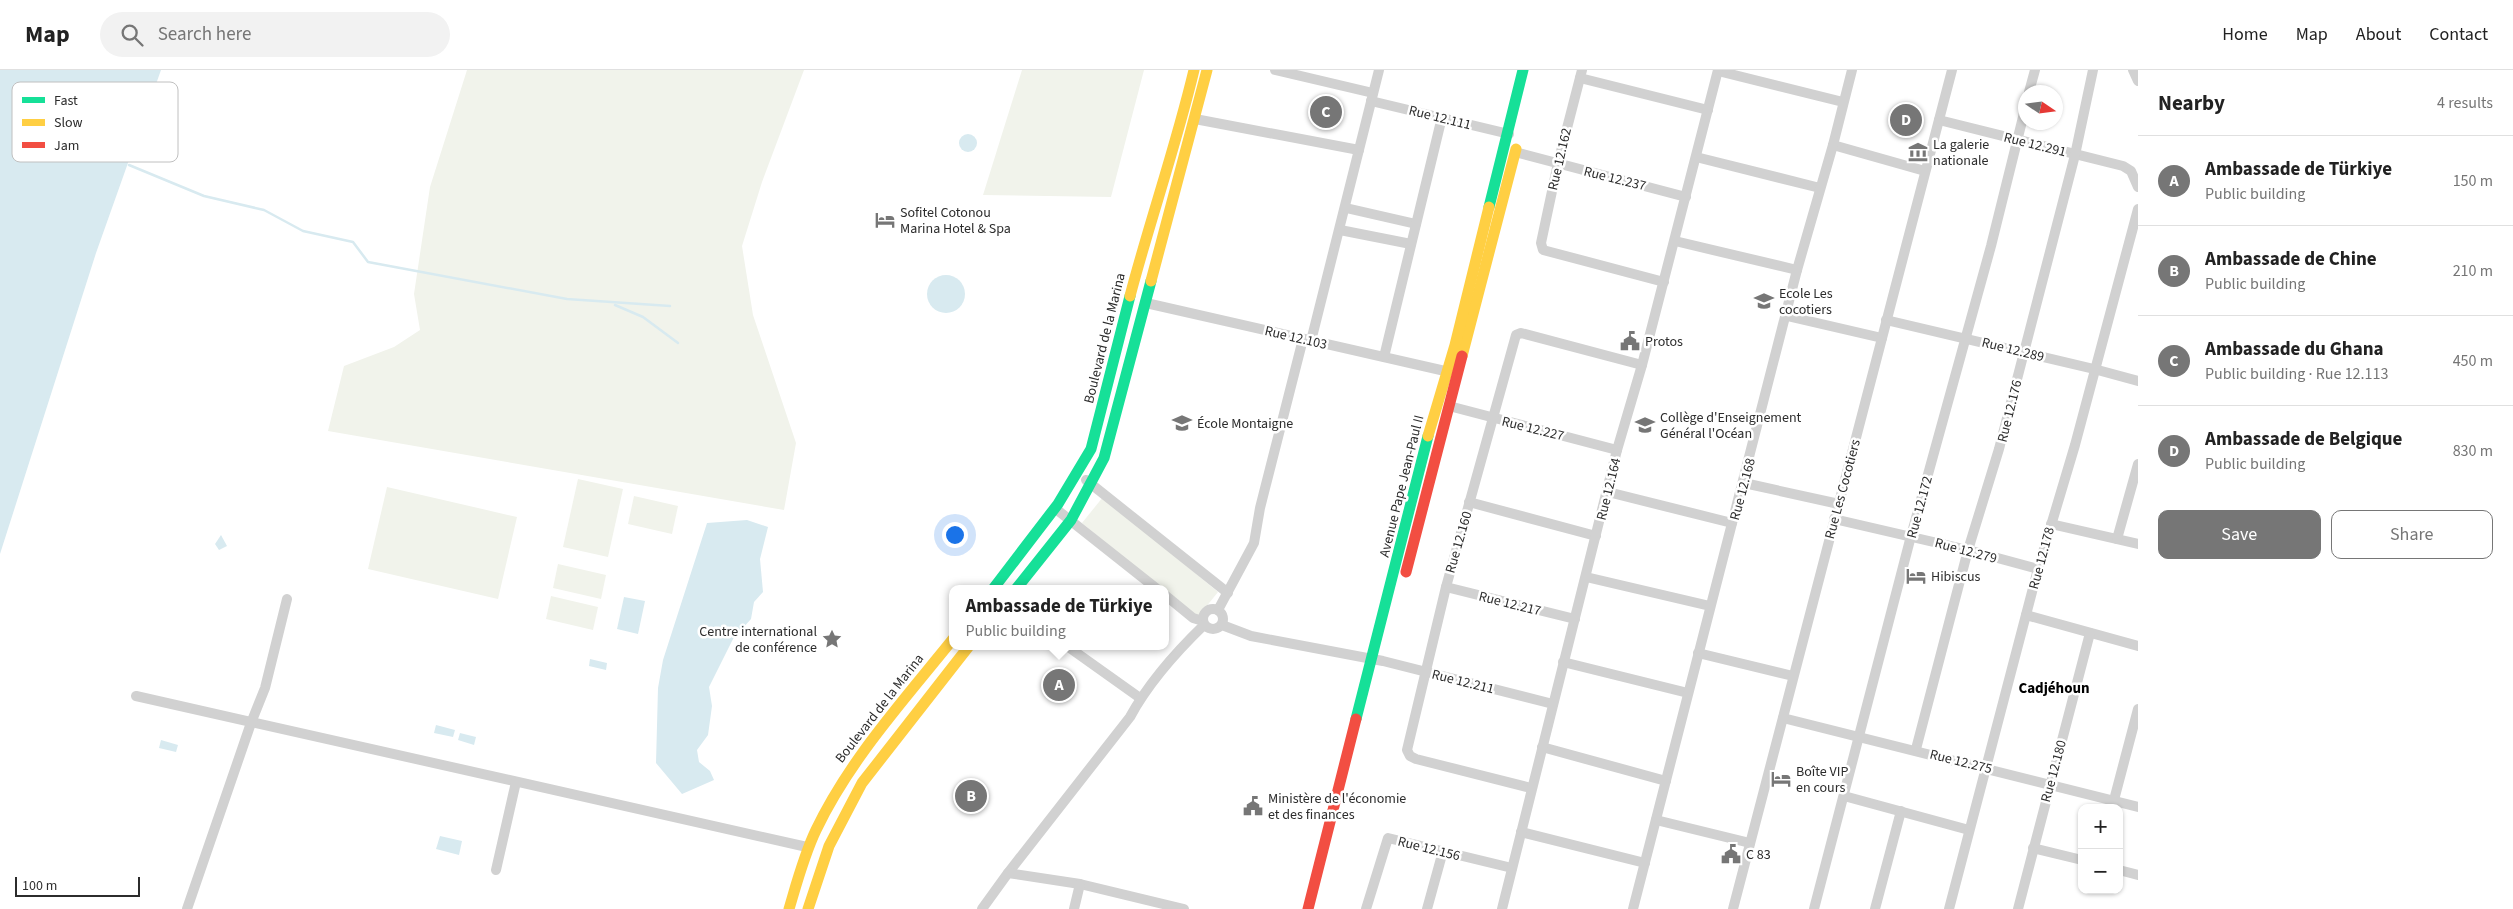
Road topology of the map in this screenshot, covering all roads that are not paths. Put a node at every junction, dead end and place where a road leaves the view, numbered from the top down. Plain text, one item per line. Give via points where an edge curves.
1 (1194, 70) edge
2 (1207, 70) edge
3 (1275, 70) edge
4 (1379, 70) edge
5 (1523, 70) edge
6 (1533, 70) edge
7 (1718, 70) edge
8 (1852, 70) edge
9 (1952, 70) edge
10 (2035, 70) edge
11 (2093, 70) edge
12 (2133, 70) edge
13 (1581, 74) edge
14 (2138, 81) edge
15 (2031, 85) edge
16 (1372, 97) junction
17 (1843, 102) junction
18 (1708, 110) junction
19 (1442, 117) junction
20 (1196, 119) junction
21 (1939, 120) junction
22 (2019, 130) edge
23 (1509, 134) junction
24 (2016, 140) junction
25 (1834, 145) junction
26 (1359, 150) junction
27 (1515, 152) junction
28 (2075, 155) junction
29 (1696, 157) junction
30 (1558, 164) junction
31 (1925, 171) junction
32 (2138, 187) edge
33 (1820, 188) junction
34 (1686, 197) junction
35 (1346, 208) junction
36 (2138, 209) edge
37 (1416, 224) junction
38 (1340, 230) junction
39 (1675, 241) junction
40 (1411, 244) junction
41 (1797, 270) junction
42 (1664, 282) junction
43 (1146, 303) junction
44 (1787, 316) junction
45 (1886, 320) junction
46 (1882, 338) junction
47 (1965, 338) junction
48 (1307, 340) junction
49 (2024, 352) junction
50 (1384, 357) junction
51 (1642, 365) junction
52 (2094, 369) junction
53 (1445, 371) junction
54 (2138, 381) edge
55 (1449, 406) junction
56 (1491, 418) junction
57 (1617, 450) junction
58 (2138, 464) edge
59 (1078, 475) junction
60 (1744, 482) junction
61 (1092, 484) junction
62 (1608, 492) junction
63 (1470, 502) junction
64 (1839, 504) junction
65 (1056, 509) junction
66 (1070, 520) junction
67 (1834, 520) junction
68 (1732, 523) junction
69 (2051, 524) junction
70 (1596, 536) junction
71 (1910, 536) junction
72 (2116, 539) junction
73 (2138, 544) edge
74 (1968, 550) junction
75 (2038, 569) junction
76 (1586, 577) junction
77 (996, 585) edge
78 (1019, 585) edge
79 (1152, 585) edge
80 (1446, 587) junction
81 (1228, 593) junction
82 (1169, 598) edge
83 (287, 599) dead end
84 (1710, 606) junction
85 (1218, 610) junction
86 (2026, 615) junction
87 (1575, 619) junction
88 (1204, 623) junction
89 (1222, 624) junction
90 (2090, 633) junction
91 (949, 644) edge
92 (2138, 646) edge
93 (966, 650) edge
94 (1074, 650) edge
95 (1698, 653) junction
96 (1378, 660) junction
97 (1563, 662) junction
98 (1425, 672) junction
99 (1794, 676) junction
100 (1688, 693) junction
101 (136, 696) dead end
102 (1140, 698) junction
103 (1552, 704) junction
104 (2138, 709) edge
105 (1783, 718) junction
106 (250, 723) junction
107 (1858, 735) junction
108 (1542, 747) junction
109 (1916, 749) junction
110 (1985, 767) junction
111 (1666, 781) junction
112 (516, 782) junction
113 (2050, 783) junction
114 (1532, 788) junction
115 (1844, 796) junction
116 (2114, 800) junction
117 (2138, 807) edge
118 (1901, 811) junction
119 (1656, 820) junction
120 (1969, 830) junction
121 (1521, 832) junction
122 (1750, 844) junction
123 (807, 847) junction
124 (2033, 848) junction
125 (1443, 851) junction
126 (2078, 859) edge
127 (1645, 863) junction
128 (1512, 868) junction
129 (496, 870) dead end
130 (2123, 871) edge
131 (1008, 872) junction
132 (2138, 875) edge
133 (1080, 884) junction
134 (187, 909) edge
135 (790, 909) edge
136 (808, 909) edge
137 (982, 909) edge
138 (1074, 909) edge
139 (1184, 909) edge
140 (1308, 909) edge
141 (1317, 909) edge
142 (1366, 909) edge
143 (1427, 909) edge
144 (1502, 909) edge
145 (1633, 909) edge
146 (1733, 909) edge
147 (1814, 909) edge
148 (1874, 909) edge
149 (1949, 909) edge
150 (2018, 909) edge

1 - 59 main road, Boulevard de la Marina via 1178,137 1147,230 1096,432
2 - 20 main road
3 - 16 street, Rue 12.111
4 - 16 street
5 - 23 main road, Avenue Pape Jean-Paul II
6 - 27 main road, Avenue Pape Jean-Paul II
7 - 17 street
7 - 18 street, Rue 12.164
8 - 17 street, Rue 12.168
9 - 21 street, Rue Les Cocotiers
10 - 15 street
11 - 28 street, Rue 12.176
12 - 14 street
13 - 18 street
13 - 30 street, Rue 12.162
16 - 19 street, Rue 12.111
16 - 26 street
17 - 25 street, Rue 12.168
18 - 29 street, Rue 12.164
19 - 23 street, Rue 12.111
19 - 37 street
20 - 26 street
20 - 43 main road
21 - 24 street, Rue 12.291
21 - 31 street, Rue Les Cocotiers
22 - 24 street, Rue 12.172
23 - 53 main road, Avenue Pape Jean-Paul II via 1455,345
24 - 28 street, Rue 12.291
24 - 47 street, Rue 12.172
25 - 31 street
25 - 33 street, Rue 12.168
26 - 35 street
27 - 30 street, Rue 12.237
27 - 55 main road, Avenue Pape Jean-Paul II
28 - 32 street, Rue 12.291 via 2122,166 2131,171
28 - 49 street, Rue 12.176
29 - 33 street
29 - 34 street, Rue 12.164
30 - 34 street, Rue 12.237
30 - 42 street, Rue 12.162 via 1543,250
31 - 45 street, Rue Les Cocotiers
33 - 41 street, Rue 12.168
34 - 39 street, Rue 12.164
35 - 37 street
35 - 38 street
36 - 52 street, Rue 12.178
37 - 40 street
38 - 40 street
38 - 48 street
39 - 41 street
39 - 42 street, Rue 12.164
40 - 50 street
41 - 44 street, Rue 12.168
42 - 51 street, Rue 12.164
43 - 48 street, Rue 12.103
43 - 61 main road via 1112,432
44 - 46 street
44 - 60 street, Rue 12.168
45 - 46 street, Rue Les Cocotiers
45 - 47 street, Rue 12.289
46 - 64 street, Rue Les Cocotiers
47 - 49 street, Rue 12.289
47 - 71 street, Rue 12.172
48 - 50 street, Rue 12.103
48 - 81 street via 1260,508 1254,543
49 - 52 street, Rue 12.289
49 - 74 street, Rue 12.176
50 - 53 street, Rue 12.103
51 - 56 street, Rue 12.160 via 1521,333 1516,335
51 - 57 street, Rue 12.164
52 - 54 street, Rue 12.289
52 - 69 street, Rue 12.178
53 - 96 main road, Avenue Pape Jean-Paul II
55 - 56 street, Rue 12.227
55 - 96 main road, Avenue Pape Jean-Paul II
56 - 57 street, Rue 12.227
56 - 63 street, Rue 12.160
57 - 62 street, Rue 12.164
58 - 72 street
59 - 61 street
59 - 65 main road, Boulevard de la Marina
60 - 64 street
60 - 68 street, Rue 12.168
61 - 66 main road
61 - 81 street
62 - 68 street
62 - 70 street, Rue 12.164
63 - 70 street
63 - 80 street, Rue 12.160
64 - 67 street, Rue Les Cocotiers
65 - 66 street
65 - 77 main road, Boulevard de la Marina
66 - 78 main road
66 - 79 street
67 - 71 street, Rue 12.279
67 - 99 street, Rue Les Cocotiers
68 - 84 street, Rue 12.168
69 - 72 street
69 - 75 street, Rue 12.178
70 - 76 street, Rue 12.164
71 - 74 street, Rue 12.279
71 - 107 street, Rue 12.172
72 - 73 street
74 - 75 street, Rue 12.279
74 - 109 street, Rue 12.176
75 - 86 street, Rue 12.178
76 - 84 street
76 - 87 street, Rue 12.164
80 - 87 street, Rue 12.217
80 - 98 street, Rue 12.160
81 - 85 street
82 - 88 street
83 - 106 street via 265,688
84 - 95 street, Rue 12.168
85 - 88 street via 1207,611
85 - 89 street via 1223,617
86 - 90 street
86 - 110 street, Rue 12.178
87 - 97 street, Rue 12.164
88 - 89 street via 1215,629
88 - 102 street via 1174,654
89 - 96 street, Rue 12.211 via 1251,636
90 - 92 street
90 - 113 street, Rue 12.180
91 - 123 main road, Boulevard de la Marina via 867,744 838,786
93 - 136 main road via 862,783 829,846
94 - 102 street
95 - 99 street
95 - 100 street, Rue 12.168
96 - 98 street, Rue 12.211
96 - 140 main road, Avenue Pape Jean-Paul II
96 - 141 main road, Avenue Pape Jean-Paul II
97 - 100 street
97 - 103 street, Rue 12.164
98 - 103 street, Rue 12.211
98 - 114 street, Rue 12.160 via 1408,750 1410,756
99 - 105 street, Rue Les Cocotiers
100 - 111 street, Rue 12.168
101 - 106 street
102 - 131 street via 1130,717
103 - 108 street, Rue 12.164
104 - 116 street
105 - 107 street, Rue 12.275
105 - 122 street, Rue Les Cocotiers
106 - 112 street
106 - 134 street
107 - 109 street, Rue 12.275
107 - 115 street, Rue 12.172
108 - 111 street
108 - 114 street, Rue 12.164
109 - 110 street, Rue 12.275
110 - 113 street, Rue 12.275
110 - 120 street, Rue 12.178
111 - 119 street, Rue 12.168
112 - 123 street
112 - 129 street
113 - 116 street, Rue 12.275
113 - 124 street, Rue 12.180
114 - 121 street, Rue 12.164
115 - 118 street
115 - 147 street, Rue 12.172
116 - 117 street, Rue 12.275
118 - 120 street
118 - 148 street
119 - 122 street
119 - 127 street, Rue 12.168
120 - 149 street, Rue 12.178
121 - 127 street
121 - 128 street, Rue 12.164
122 - 146 street, Rue Les Cocotiers
123 - 135 main road, Boulevard de la Marina
124 - 126 street
124 - 150 street, Rue 12.180
125 - 128 street, Rue 12.156
125 - 142 street, Rue 12.156 via 1388,838
125 - 143 street
127 - 145 street, Rue 12.168
128 - 144 street, Rue 12.164
130 - 132 street
131 - 133 street
131 - 137 street
133 - 138 street
133 - 139 street

